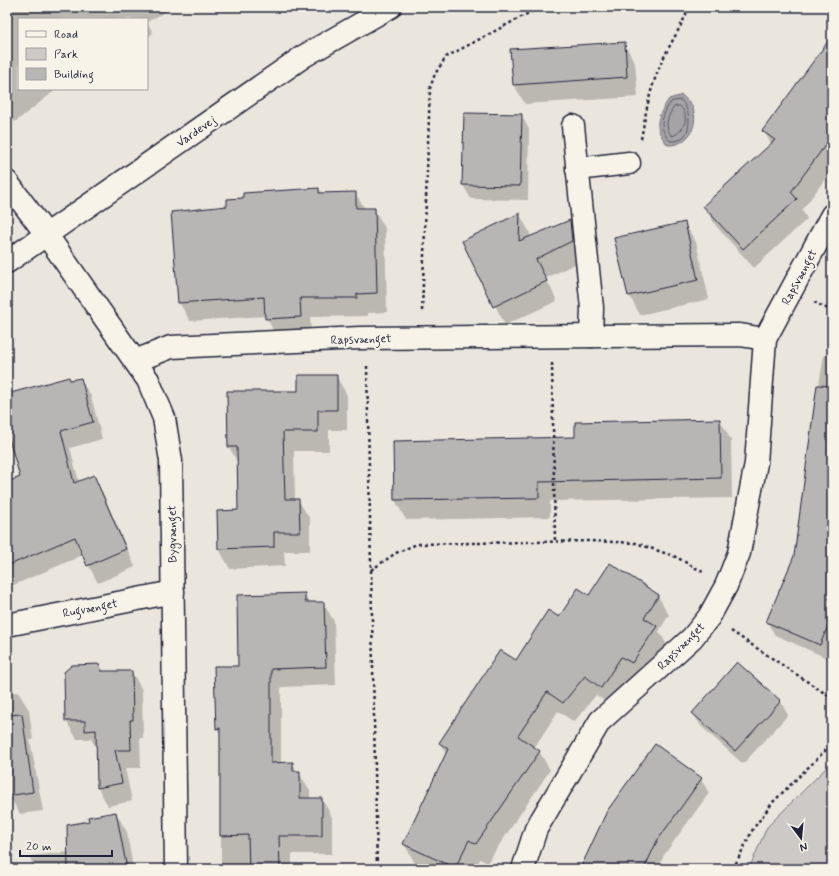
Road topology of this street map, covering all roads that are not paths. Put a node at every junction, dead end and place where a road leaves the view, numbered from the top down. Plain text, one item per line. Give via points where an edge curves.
1 (390, 7) edge
2 (573, 126) dead end
3 (629, 163) road end
4 (577, 169) junction
5 (7, 182) edge
6 (832, 214) edge
7 (46, 234) junction
8 (7, 262) edge
9 (591, 336) junction
10 (765, 339) junction
11 (134, 361) junction
12 (173, 592) junction
13 (7, 625) edge
14 (176, 869) edge
15 (523, 869) edge

1 - 7 street, Vardevej via 304,56
2 - 4 street
3 - 4 street
4 - 9 street via 592,308
5 - 7 street, Bygvænget
6 - 10 street, Rapsvænget
7 - 8 street, Vardevej
7 - 11 street, Bygvænget
9 - 10 street, Rapsvænget via 740,335
9 - 11 street, Rapsvænget via 366,338 171,347
10 - 15 street, Rapsvænget via 756,462 739,553 726,586 709,617 692,638 600,722 536,829
11 - 12 street, Bygvænget via 148,380 164,418 171,461
12 - 13 street, Rugvænget
12 - 14 street, Bygvænget

